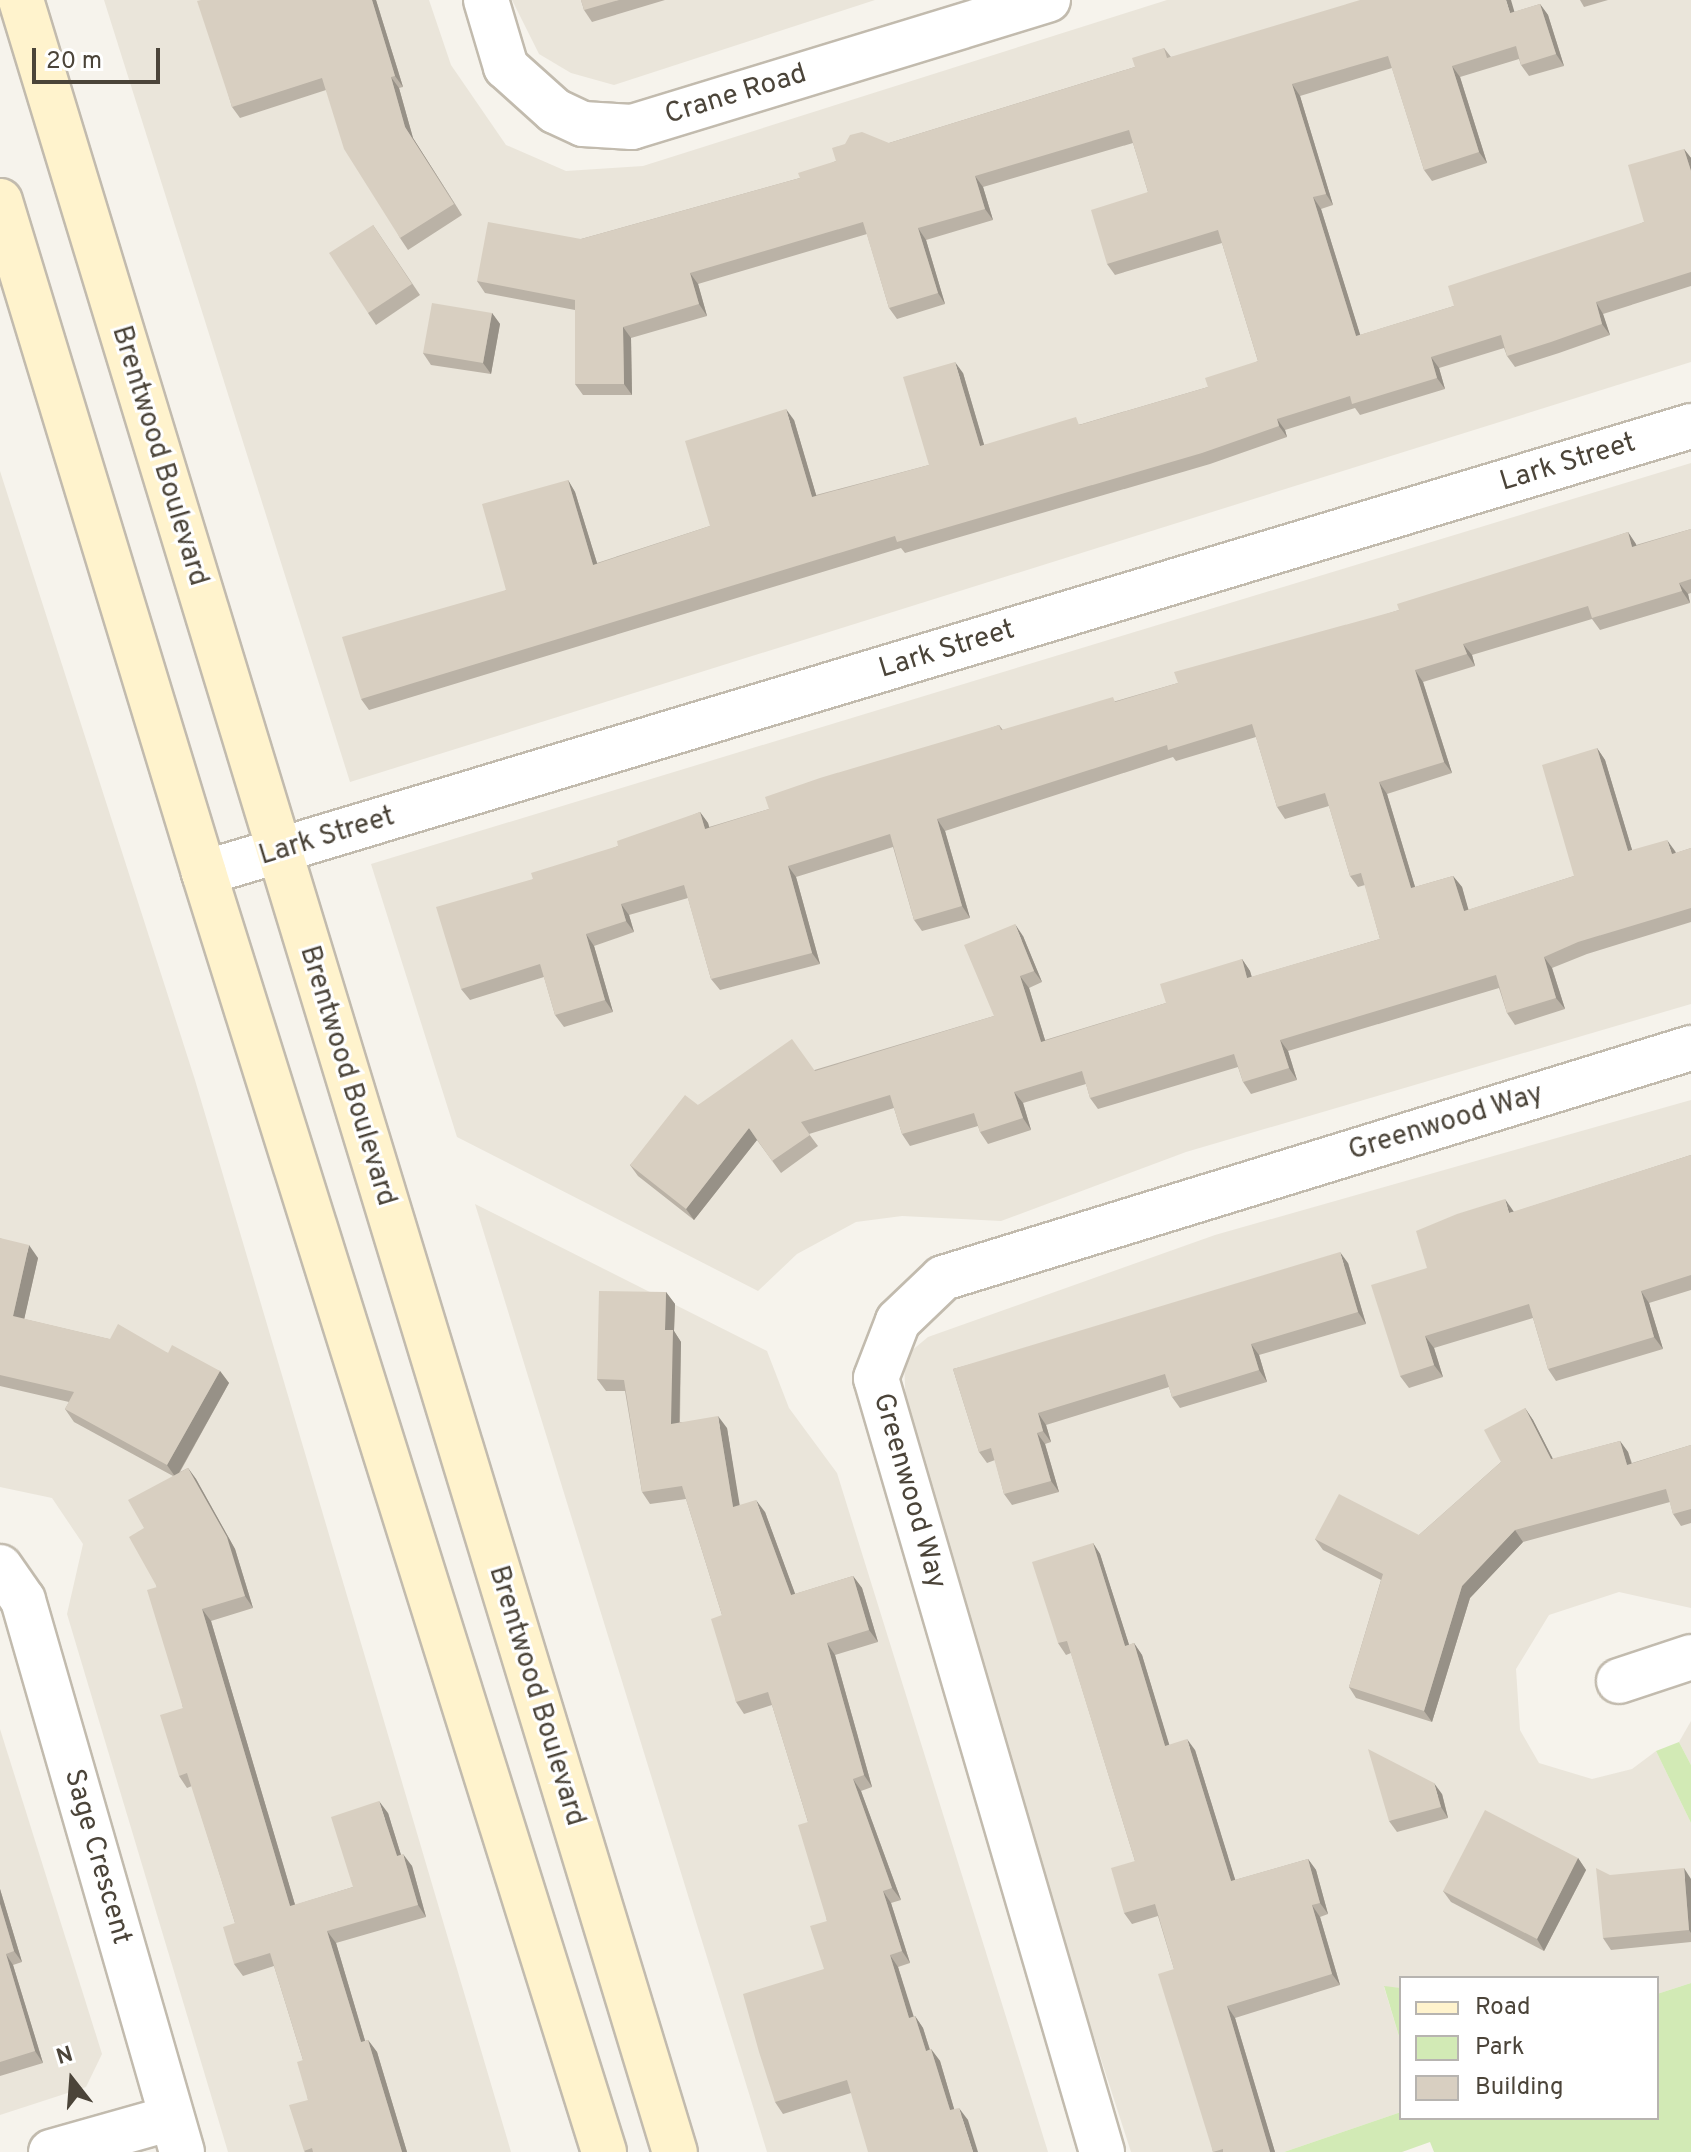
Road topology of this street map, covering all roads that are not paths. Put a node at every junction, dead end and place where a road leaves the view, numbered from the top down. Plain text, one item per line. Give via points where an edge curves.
1 (21, 0) edge
2 (486, 0) edge
3 (1048, 0) edge
4 (0, 201) edge
5 (1691, 426) edge
6 (279, 851) junction
7 (204, 873) junction
8 (1691, 1048) edge
9 (0, 1567) edge
10 (1691, 1657) edge
11 (1619, 1681) dead end
12 (177, 2135) edge
13 (51, 2152) edge
14 (604, 2152) edge
15 (675, 2152) edge
16 (1102, 2152) edge

1 - 6 main road, Brentwood Boulevard
2 - 3 street, Crane Road via 506,67 545,102 583,124 632,127
4 - 7 main road
5 - 6 street, Lark Street
6 - 7 street, Lark Street
6 - 15 main road, Brentwood Boulevard
7 - 14 main road
8 - 16 street, Greenwood Way via 943,1278 898,1321 876,1378
9 - 12 street, Sage Crescent via 23,1600
10 - 11 street
12 - 13 street

